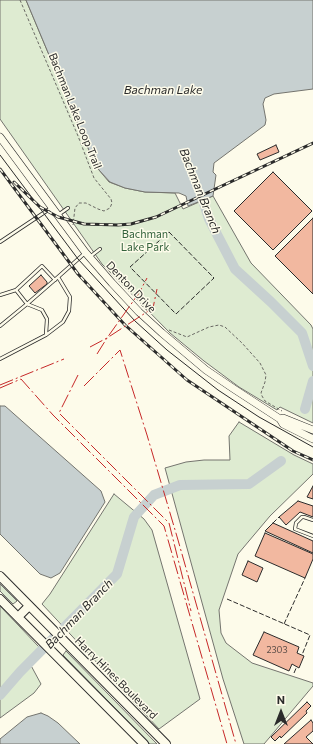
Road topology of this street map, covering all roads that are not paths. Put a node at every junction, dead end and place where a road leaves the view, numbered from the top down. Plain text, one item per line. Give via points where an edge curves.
1 (0, 136) edge
2 (51, 207) junction
3 (68, 208) dead end
4 (57, 215) junction
5 (0, 242) edge
6 (100, 248) dead end
7 (87, 255) junction
8 (58, 277) junction
9 (55, 280) junction
10 (16, 290) junction
11 (0, 295) edge
12 (27, 304) junction
13 (0, 326) edge
14 (46, 335) junction
15 (0, 359) edge
16 (280, 419) junction
17 (313, 430) edge
18 (313, 439) edge
19 (313, 520) edge
20 (313, 536) edge
21 (0, 576) edge
22 (0, 599) edge
23 (29, 606) junction
24 (18, 617) junction
25 (144, 744) edge
26 (166, 744) edge

1 - 2 main road, Denton Drive
2 - 4 main road, Denton Drive
2 - 5 lane
3 - 4 lane
4 - 7 main road, Denton Drive
6 - 7 lane
7 - 8 lane
7 - 16 main road, Denton Drive via 125,298 162,333 206,370 263,404
8 - 9 lane
8 - 14 lane via 70,297 68,311 63,322
9 - 10 lane via 42,266
9 - 12 lane
10 - 11 lane
10 - 12 lane
12 - 13 lane
12 - 14 lane via 42,310 47,319
14 - 15 lane
16 - 17 main road, Denton Drive
16 - 18 main road, Denton Drive via 283,424
19 - 20 lane via 302,517 296,523 295,529
21 - 23 main road, Harry Hines Boulevard
22 - 24 main road
23 - 24 main road
23 - 26 main road, Harry Hines Boulevard
24 - 25 main road

